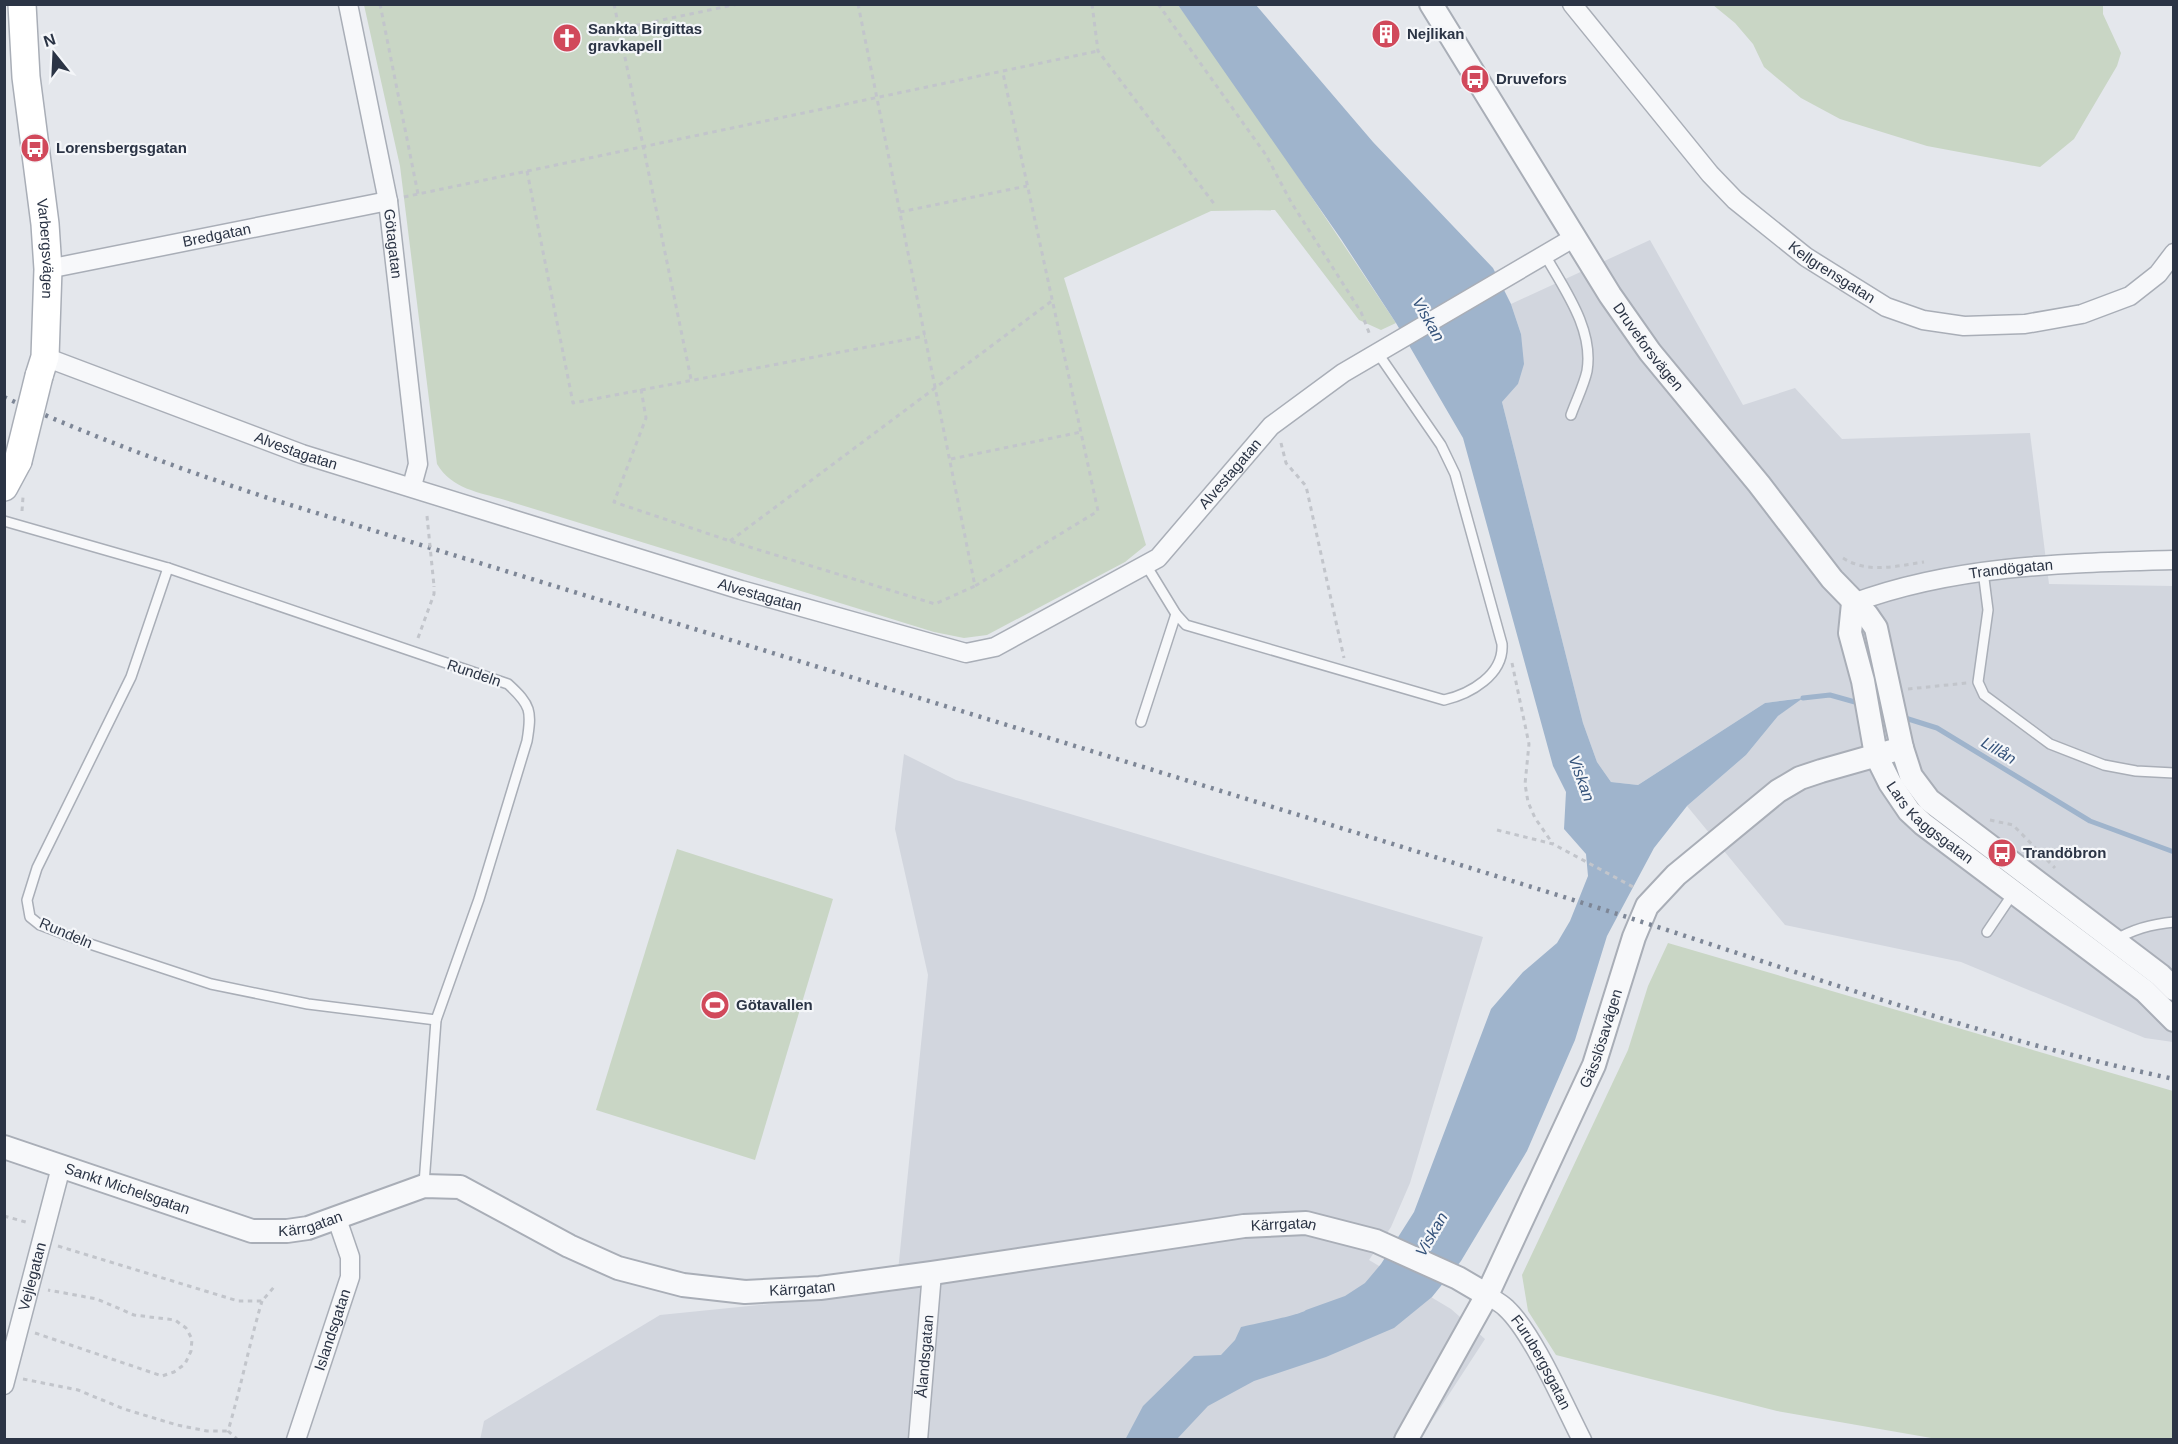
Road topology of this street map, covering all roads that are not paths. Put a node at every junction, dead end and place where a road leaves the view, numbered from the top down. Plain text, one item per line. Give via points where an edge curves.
1 (21, 4) edge
2 (348, 4) edge
3 (1431, 4) edge
4 (1572, 4) edge
5 (388, 201) junction
6 (1575, 237) junction
7 (2174, 254) edge
8 (1545, 255) junction
9 (48, 269) junction
10 (1377, 352) junction
11 (42, 367) junction
12 (1571, 415) dead end
13 (412, 486) junction
14 (4, 487) edge
15 (4, 521) edge
16 (2174, 560) edge
17 (1146, 566) junction
18 (168, 568) junction
19 (1983, 571) junction
20 (1853, 603) junction
21 (1176, 614) junction
22 (1141, 722) dead end
23 (1900, 739) junction
24 (1876, 755) junction
25 (2174, 773) edge
26 (2014, 892) junction
27 (2174, 922) edge
28 (1987, 932) dead end
29 (2113, 941) junction
30 (2174, 989) edge
31 (436, 1020) junction
32 (2174, 1020) edge
33 (4, 1147) edge
34 (61, 1167) junction
35 (424, 1186) junction
36 (337, 1219) junction
37 (252, 1231) joint
38 (932, 1273) junction
39 (1487, 1295) junction
40 (6, 1380) edge
41 (296, 1440) edge
42 (918, 1440) edge
43 (1406, 1440) edge
44 (1582, 1440) edge

1 - 9 main road, Varbergsvägen
2 - 5 street, Götagatan
3 - 6 street, Druveforsvägen
4 - 7 street, Kellgrensgatan via 1735,200 1806,257 1886,307 1923,320 1964,326 2025,324 2082,314 2130,296 2158,274
5 - 9 street, Bredgatan
5 - 13 street, Götagatan via 418,464
6 - 8 street
6 - 20 street, Druveforsvägen via 1650,352
8 - 10 street, Alvestagatan
8 - 12 lane via 1572,300 1585,338 1587,370
9 - 11 main road, Varbergsvägen
10 - 17 street, Alvestagatan via 1271,426 1170,545
10 - 21 lane via 1442,445 1455,474 1503,655 1500,664 1476,688 1444,700 1186,625
11 - 13 street, Alvestagatan via 302,454
11 - 14 main road, Varbergsvägen, bridge via 18,461
13 - 17 street, Alvestagatan via 741,590 966,653 995,647
15 - 18 lane, Rundeln
16 - 19 street, Trandögatan
17 - 21 lane
18 - 31 lane, Rundeln via 508,684 525,700 531,716 527,741 479,899
18 - 31 lane, Rundeln via 130,677 37,868 27,900 30,917 40,925 93,945 211,984 308,1004
19 - 20 street, Trandögatan via 1915,583
19 - 25 lane via 1988,610 1978,682 1984,695 2050,744 2104,765
20 - 23 street, Druveforsvägen via 1876,628
20 - 24 street, Lars Kaggsgatan via 1850,633
21 - 22 lane
23 - 24 street, Gässlösavägen
23 - 29 street, Lars Kaggsgatan via 1911,776 1929,800
24 - 26 street, Lars Kaggsgatan via 1909,811
24 - 39 street, Gässlösavägen via 1800,778 1778,791 1676,875 1647,906 1594,1065
26 - 28 lane
26 - 32 street, Lars Kaggsgatan via 2145,992
27 - 29 lane via 2156,923
29 - 30 street, Lars Kaggsgatan
31 - 35 lane, Rundeln
33 - 34 street, Sankt Michelsgatan
34 - 37 street, Sankt Michelsgatan
34 - 40 street, Vejlegatan
35 - 36 street, Kärrgatan
35 - 38 street, Kärrgatan via 460,1187 618,1268 683,1285 745,1292 820,1288
36 - 37 street, Kärrgatan via 287,1231
36 - 41 street, Islandsgatan via 350,1257 350,1277
38 - 39 street, Kärrgatan via 1244,1226 1306,1223 1376,1241
38 - 42 street, Ålandsgatan
39 - 43 street, Gässlösavägen
39 - 44 street, Furubergsgatan via 1514,1316

